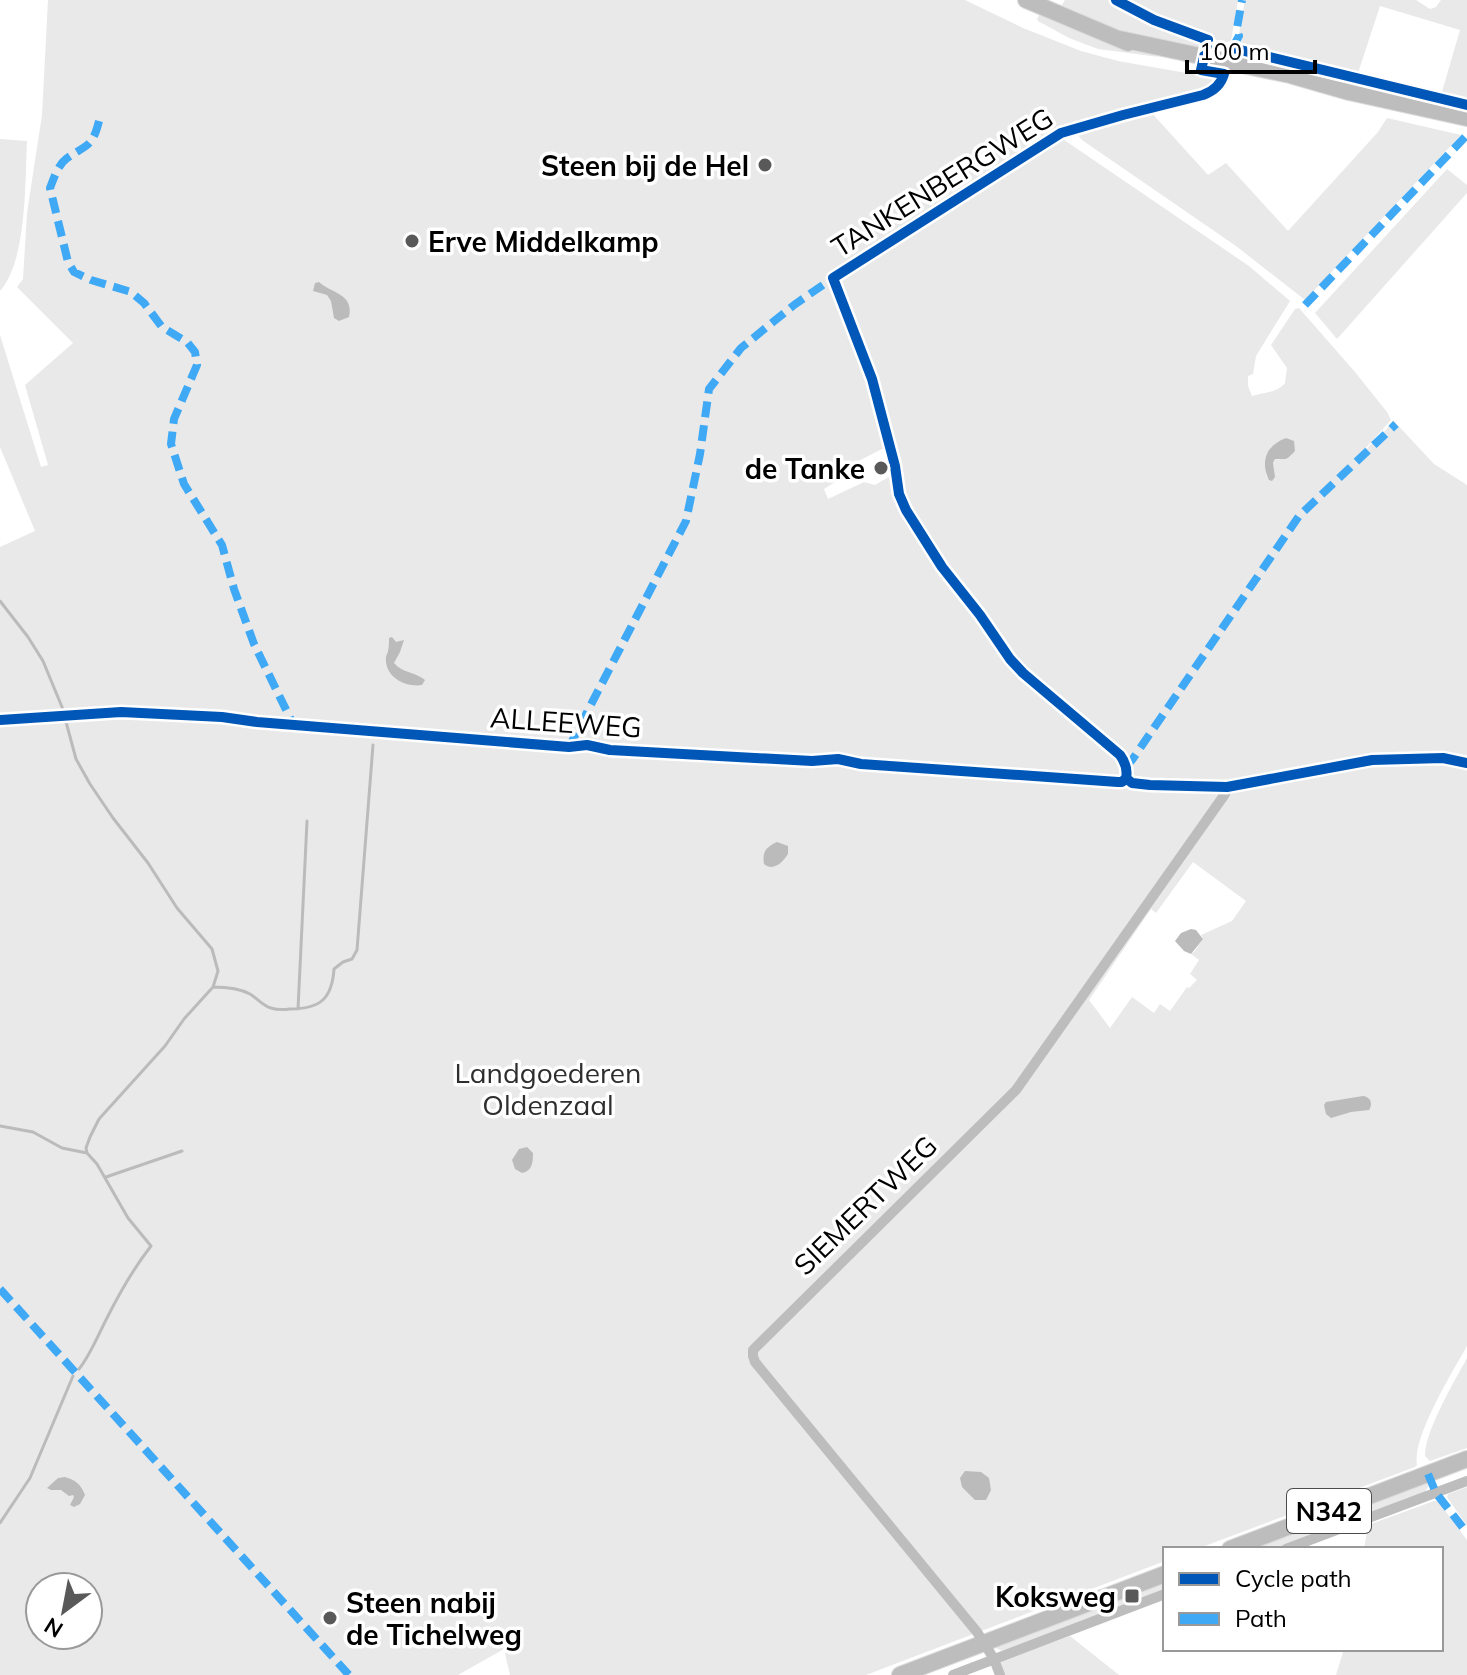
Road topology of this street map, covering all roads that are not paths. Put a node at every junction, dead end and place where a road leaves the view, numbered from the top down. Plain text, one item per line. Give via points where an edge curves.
1 (1026, 0) edge
2 (1227, 65) junction
3 (1467, 118) edge
4 (381, 732) dead end
5 (1467, 763) edge
6 (1126, 778) junction
7 (1227, 787) junction
8 (1467, 1459) edge
9 (1467, 1481) edge
10 (1235, 1547) edge
11 (1291, 1547) edge
12 (1163, 1575) edge
13 (1163, 1595) edge
14 (985, 1643) junction
15 (994, 1659) junction
16 (900, 1675) edge
17 (953, 1675) edge
18 (1000, 1675) edge

1 - 2 main road via 1134,46
2 - 3 main road
2 - 6 street, TANKENBERGWEG via 1221,83 1210,92 1051,138 833,278 872,379 906,510 1004,651 1120,755
4 - 6 street, ALLEEWEG via 1118,782
5 - 7 street via 1443,758 1372,760
6 - 7 street via 1150,785
7 - 14 street, SIEMERTWEG via 1016,1090 753,1350 755,1362
8 - 10 main road, N342
9 - 11 street
12 - 14 main road
13 - 15 street
14 - 15 street
14 - 16 main road
15 - 17 street
15 - 18 street

